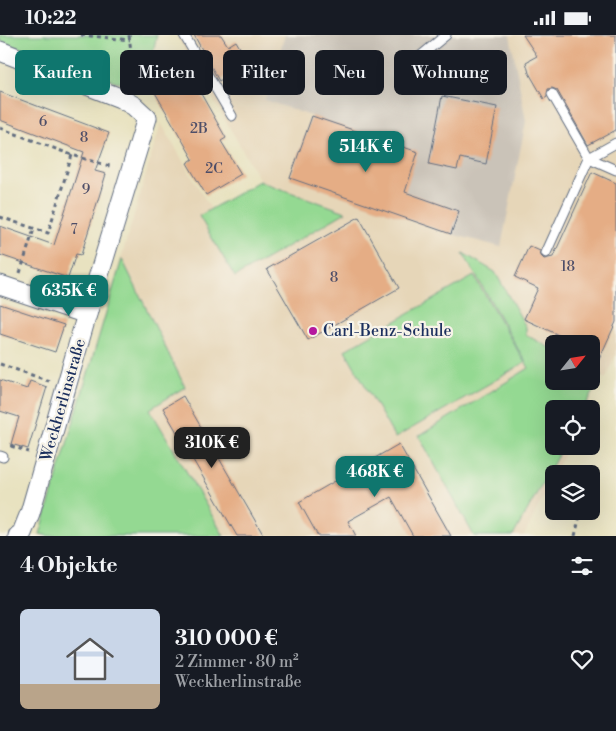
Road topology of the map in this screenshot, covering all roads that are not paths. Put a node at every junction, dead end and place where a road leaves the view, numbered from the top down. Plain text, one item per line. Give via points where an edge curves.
1 (184, 35) edge
2 (446, 35) edge
3 (428, 50) edge
4 (0, 51) edge
5 (552, 94) dead end
6 (232, 116) dead end
7 (616, 143) edge
8 (589, 157) junction
9 (616, 170) edge
10 (546, 253) dead end
11 (8, 287) edge
12 (87, 314) junction
13 (18, 536) edge

1 - 6 lane
2 - 3 lane
4 - 12 street, Weckherlinstraße via 120,98 147,118
5 - 8 lane
7 - 8 lane
8 - 9 lane
8 - 10 lane
11 - 12 street
12 - 13 street, Weckherlinstraße via 30,513

